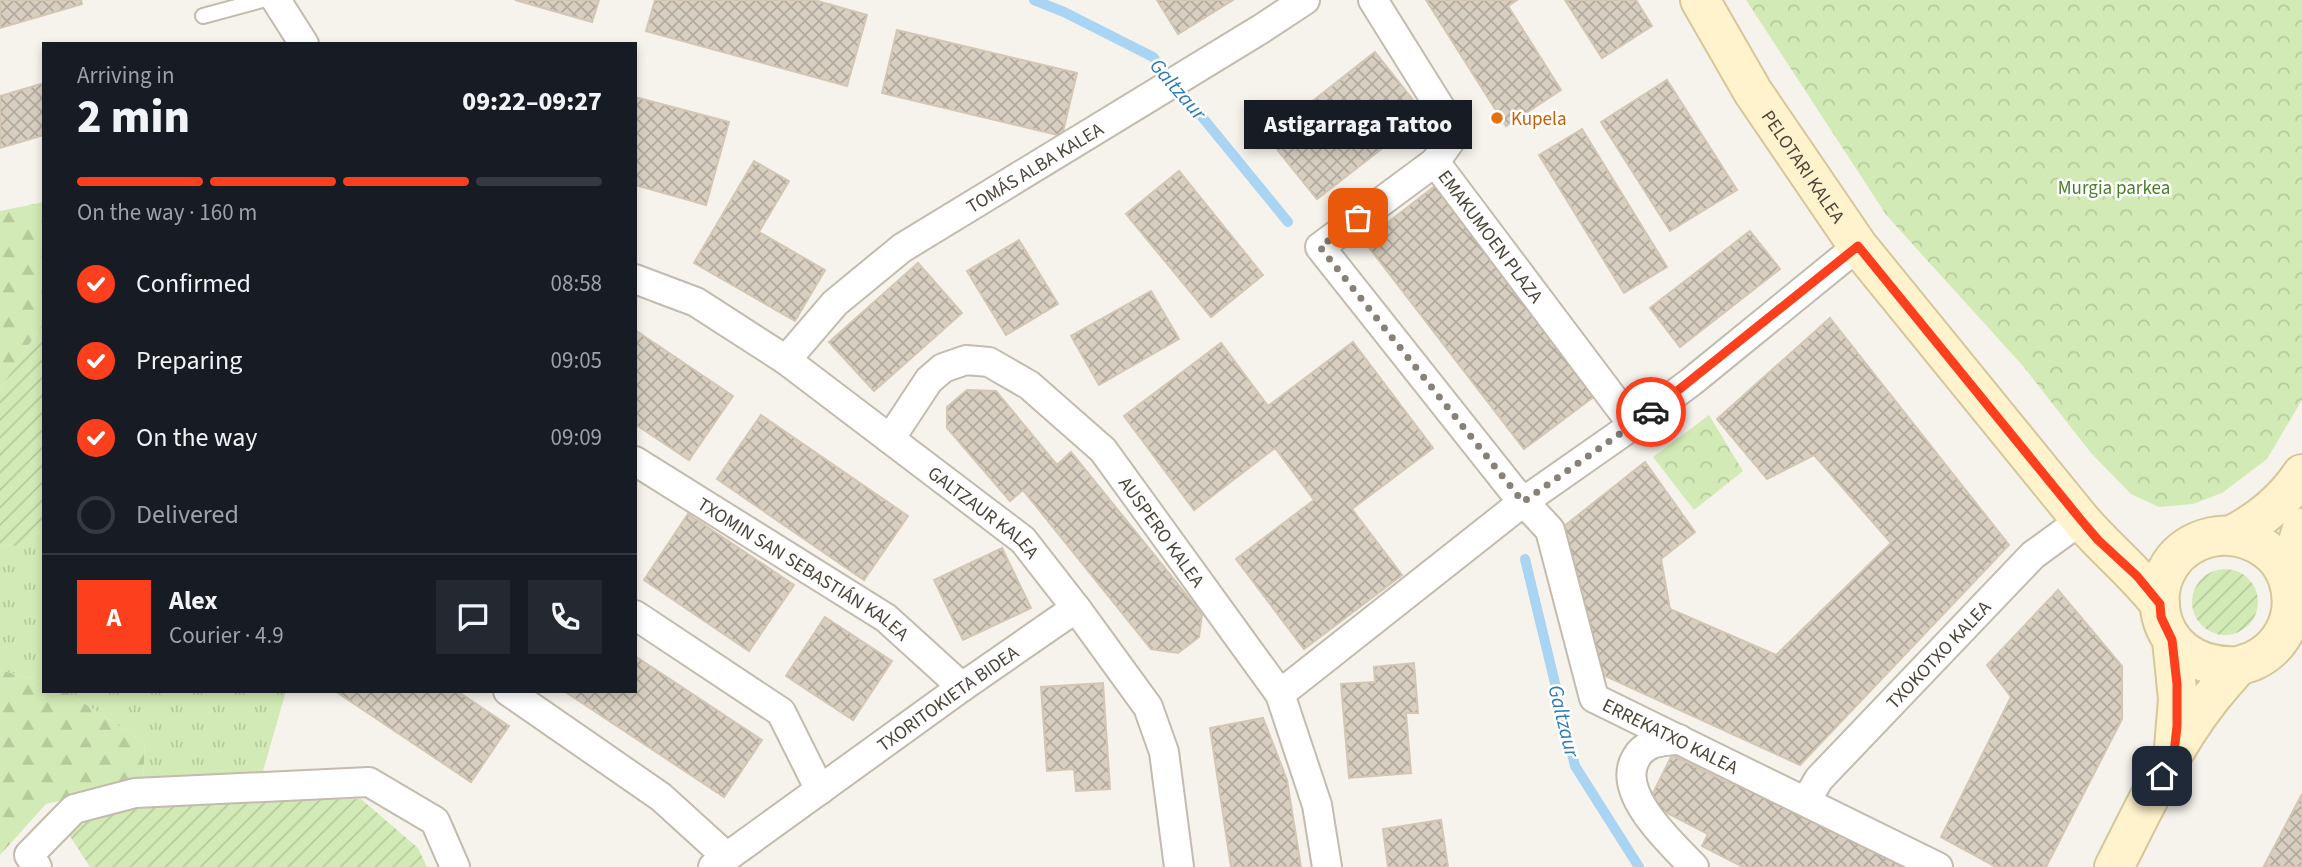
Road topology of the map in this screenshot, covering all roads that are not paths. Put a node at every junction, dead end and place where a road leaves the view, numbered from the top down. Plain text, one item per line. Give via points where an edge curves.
1 (262, 0) edge
2 (276, 0) edge
3 (1305, 0) edge
4 (1373, 0) edge
5 (1700, 0) edge
6 (203, 16) dead end
7 (303, 42) edge
8 (1435, 162) junction
9 (1858, 246) junction
10 (1320, 247) joint
11 (637, 280) edge
12 (786, 360) junction
13 (1633, 425) junction
14 (890, 439) junction
15 (637, 462) edge
16 (2302, 474) edge
17 (1523, 502) junction
18 (2081, 520) junction
19 (2302, 528) edge
20 (2232, 535) junction
21 (2196, 542) junction
22 (2290, 585) junction
23 (2160, 604) junction
24 (1076, 608) junction
25 (637, 616) edge
26 (2172, 640) junction
27 (2239, 666) junction
28 (962, 687) junction
29 (512, 693) edge
30 (1280, 694) junction
31 (1679, 739) junction
32 (2174, 753) junction
33 (820, 790) junction
34 (1806, 801) junction
35 (720, 862) edge
36 (37, 867) edge
37 (454, 867) edge
38 (1179, 867) edge
39 (1326, 867) edge
40 (1694, 867) edge
41 (1938, 867) edge
42 (2114, 867) edge

1 - 6 lane
2 - 7 street
3 - 12 street, TOMÁS ALBA KALEA via 902,248 835,303
4 - 8 street via 1451,125 1450,141
5 - 9 main road, PELOTARI KALEA via 1753,92
8 - 10 street, EMAKUMOEN PLAZA
8 - 13 street, EMAKUMOEN PLAZA
9 - 13 street
9 - 18 main road, PELOTARI KALEA
10 - 17 street, ERREKATXO KALEA
11 - 12 street, GALTZAUR KALEA via 696,302
12 - 14 street, GALTZAUR KALEA
13 - 17 street
14 - 24 street, GALTZAUR KALEA via 1023,540
14 - 30 street, AUSPERO KALEA via 929,380 943,368 966,360 989,362 1029,385 1103,450
15 - 28 street, TXOMIN SAN SEBASTIÁN KALEA via 886,618
16 - 20 main road via 2280,502
17 - 30 street
17 - 31 street, ERREKATXO KALEA via 1550,530 1594,698
18 - 21 main road, PELOTARI KALEA via 2122,542 2157,549
18 - 23 main road, PELOTARI KALEA
18 - 34 street, TXOKOTXO KALEA via 2033,555 1819,779
19 - 22 main road
20 - 21 main road
20 - 22 main road via 2269,551
21 - 23 main road via 2168,568
22 - 27 main road via 2291,615 2286,630 2266,653
23 - 26 main road
24 - 28 street, TXORITOKIETA BIDEA
24 - 38 street, GALTZAUR KALEA via 1148,707 1164,752
25 - 33 street via 780,712
26 - 27 main road via 2194,660
26 - 32 main road via 2178,699
27 - 32 main road
28 - 33 street, TXORITOKIETA BIDEA
29 - 35 street, TXORITOKIETA BIDEA via 661,797
30 - 39 street, AUSPERO KALEA via 1317,805
31 - 34 street, ERREKATXO KALEA
31 - 40 street via 1639,752 1632,765 1632,784 1646,812
32 - 42 main road
33 - 35 street, TXORITOKIETA BIDEA
34 - 41 street, ERREKATXO KALEA
36 - 37 street via 29,855 74,809 135,793 369,782 435,821

